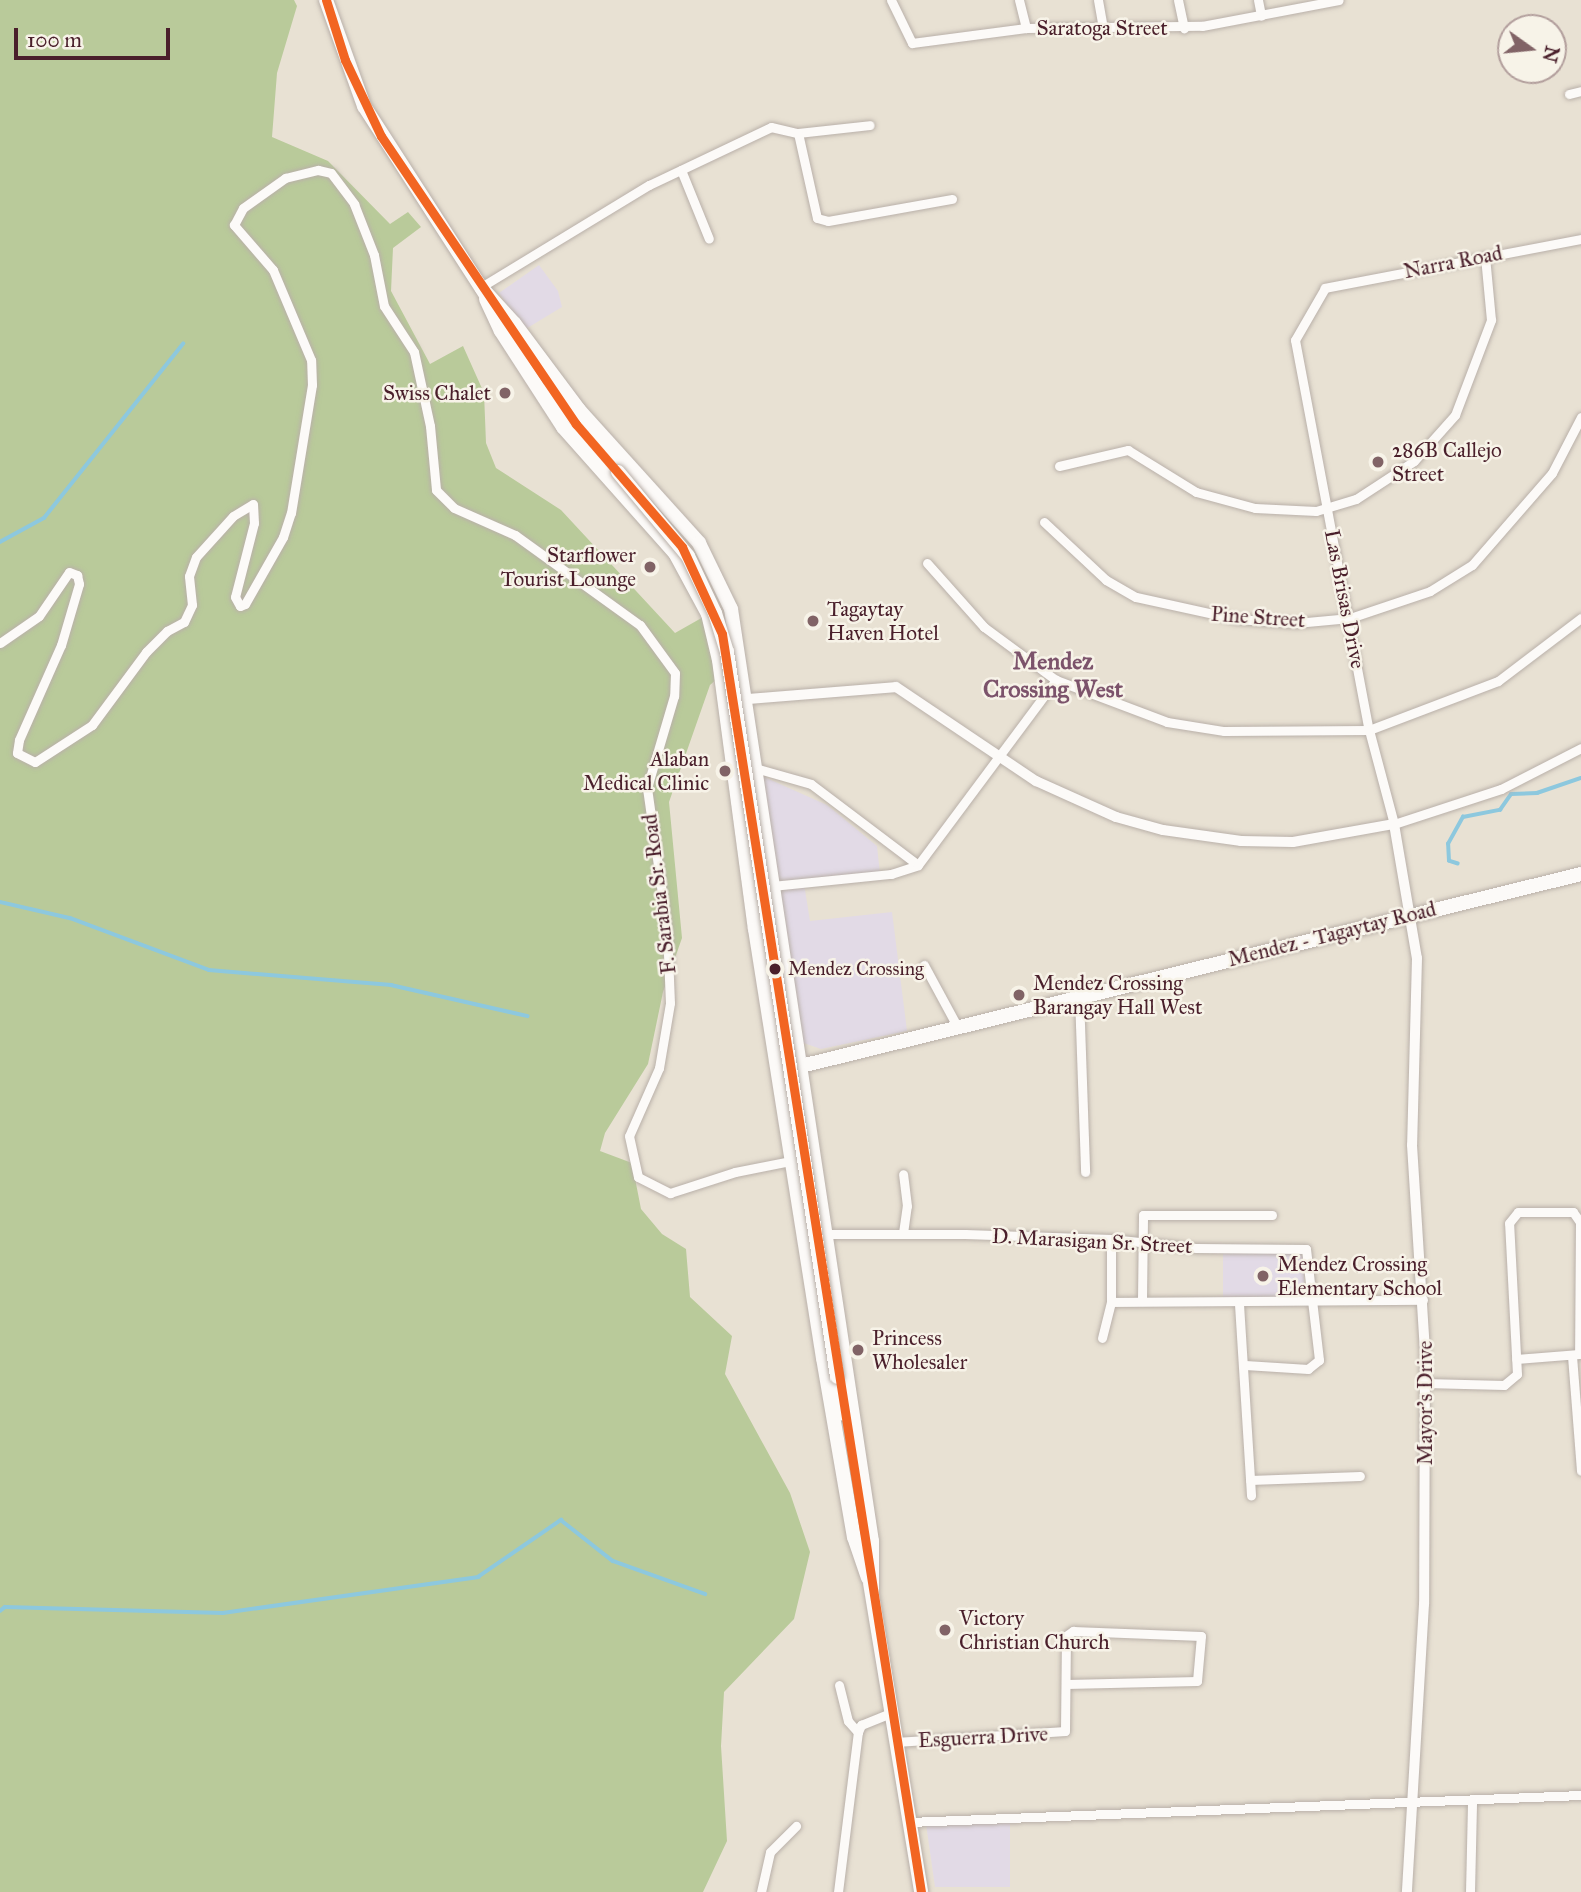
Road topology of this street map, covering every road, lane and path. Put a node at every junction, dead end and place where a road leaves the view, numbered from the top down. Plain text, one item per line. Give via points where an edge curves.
1 (326, 0) edge
2 (891, 0) edge
3 (1019, 0) edge
4 (1098, 0) edge
5 (1178, 0) edge
6 (1258, 0) edge
7 (1339, 0) edge
8 (1261, 16) junction
9 (1103, 27) junction
10 (1026, 28) junction
11 (1184, 28) junction
12 (1581, 91) edge
13 (1569, 94) dead end
14 (870, 125) dead end
15 (798, 133) junction
16 (681, 170) junction
17 (952, 199) dead end
18 (709, 239) dead end
19 (1581, 239) edge
20 (1485, 256) junction
21 (481, 287) junction
22 (1325, 288) joint
23 (1581, 417) edge
24 (1059, 466) dead end
25 (1327, 509) junction
26 (1044, 522) dead end
27 (927, 564) dead end
28 (1350, 618) junction
29 (1581, 618) edge
30 (0, 643) edge
31 (1056, 680) junction
32 (747, 699) junction
33 (1369, 730) junction
34 (1581, 748) edge
35 (998, 759) junction
36 (755, 768) junction
37 (1394, 824) junction
38 (918, 865) junction
39 (1581, 874) edge
40 (772, 886) junction
41 (1412, 915) junction
42 (923, 965) dead end
43 (1079, 995) junction
44 (957, 1026) junction
45 (799, 1067) junction
46 (778, 1072) junction
47 (812, 1158) junction
48 (792, 1161) junction
49 (1085, 1172) dead end
50 (903, 1174) dead end
51 (1272, 1215) dead end
52 (903, 1233) junction
53 (825, 1234) junction
54 (1111, 1239) junction
55 (1144, 1244) junction
56 (1142, 1300) junction
57 (1423, 1300) junction
58 (1111, 1302) junction
59 (1310, 1303) junction
60 (1239, 1304) junction
61 (1102, 1338) dead end
62 (1572, 1356) junction
63 (1516, 1359) junction
64 (1245, 1365) junction
65 (1425, 1383) junction
66 (1580, 1427) edge
67 (1581, 1471) edge
68 (1360, 1476) dead end
69 (1250, 1480) junction
70 (1251, 1496) dead end
71 (872, 1589) junction
72 (1066, 1684) junction
73 (839, 1685) dead end
74 (891, 1713) junction
75 (858, 1732) junction
76 (896, 1742) junction
77 (1581, 1795) edge
78 (1472, 1801) junction
79 (1414, 1802) junction
80 (909, 1822) junction
81 (796, 1826) dead end
82 (761, 1892) edge
83 (838, 1892) edge
84 (921, 1892) edge
85 (1407, 1892) edge
86 (1470, 1892) edge

1 - 21 main road via 364,106
2 - 10 street, Saratoga Street via 912,43
3 - 10 street
4 - 9 street
5 - 11 street
6 - 8 street
7 - 8 street, Saratoga Street
8 - 11 street, Saratoga Street
9 - 10 street, Saratoga Street
9 - 11 street, Saratoga Street
12 - 13 street
14 - 15 street
15 - 16 street via 771,127
15 - 17 street via 817,218 828,221
16 - 18 street
16 - 21 street via 564,234
19 - 20 street, Narra Road
20 - 22 street, Narra Road
20 - 25 street via 1491,320 1455,415 1414,461 1356,499
21 - 32 main road via 579,410 699,543 731,609
21 - 46 main road via 536,388 583,450 675,553 708,614 719,660
21 - 71 main road, bridge via 576,424 688,556 715,613 727,652
22 - 25 street, Las Brisas Drive via 1295,340
23 - 28 street, Pine Street via 1552,474 1472,565 1430,590
24 - 25 street via 1128,450 1196,492 1255,508
25 - 28 street, Las Brisas Drive
26 - 28 street, Pine Street via 1106,580 1136,597 1236,619 1296,623
27 - 31 street via 984,627
28 - 33 street, Las Brisas Drive
29 - 33 street via 1498,681
30 - 48 street, F. Sarabia Sr. Road via 39,616 69,572 77,575 79,584 61,645 19,740 17,753 36,762 92,725 146,652 184,622 191,606 189,576 196,557 233,516 253,504 254,523 235,597 240,606 245,604 283,537 291,513 312,385 311,360 273,270 234,225 243,208 285,178 318,170 331,173 354,204 374,255 384,306 414,352 430,426 436,490 454,508 515,535 640,625 674,673 674,696 647,788 667,929 668,1033 659,1069 629,1136 638,1177 670,1193 735,1172
31 - 33 street via 1167,722 1273,734
31 - 35 street
32 - 35 street via 896,687
32 - 36 main road
33 - 37 street, Las Brisas Drive
34 - 37 street via 1501,789
35 - 37 street via 1116,817 1184,834 1293,842
35 - 38 street
36 - 38 street via 811,784
36 - 40 main road
37 - 41 street, Las Brisas Drive
38 - 40 street via 891,874
39 - 41 main road, Mendez - Tagaytay Road
40 - 45 main road
41 - 43 main road, Mendez - Tagaytay Road
41 - 57 street, Mayor's Drive via 1417,957 1412,1144
42 - 44 street
43 - 44 main road, Mendez - Tagaytay Road
43 - 49 street
44 - 45 main road, Mendez - Tagaytay Road
45 - 46 main road, Mendez - Tagaytay Road
45 - 47 main road
46 - 48 main road
47 - 48 street, F. Sarabia Sr. Road
47 - 53 main road
48 - 71 main road via 854,1537
50 - 52 street via 907,1206
51 - 55 street via 1143,1215
52 - 53 street, D. Marasigan Sr. Street
52 - 54 street, D. Marasigan Sr. Street
53 - 71 main road via 872,1541
54 - 55 street, D. Marasigan Sr. Street
54 - 58 street
55 - 56 street
55 - 59 street, D. Marasigan Sr. Street via 1306,1249
56 - 58 street
56 - 60 street
57 - 59 street
57 - 65 street, Mayor's Drive
58 - 61 street
59 - 60 street
59 - 64 street via 1319,1360 1315,1366
60 - 64 street
62 - 63 street
62 - 63 street via 1578,1354 1580,1222 1573,1212 1518,1212 1508,1223
62 - 66 street
63 - 65 street via 1517,1374 1504,1385
64 - 69 street
65 - 79 street, Mayor's Drive via 1424,1604
66 - 67 street
68 - 69 street
69 - 70 street
71 - 74 main road
72 - 72 street, Esguerra Drive via 1066,1636 1073,1631 1201,1636 1197,1682
72 - 76 street, Esguerra Drive via 1067,1725 1060,1733
73 - 75 street via 848,1721
74 - 75 street via 861,1725
74 - 76 main road
75 - 83 street
76 - 80 main road
77 - 78 street
78 - 79 street
78 - 86 street
79 - 80 street
79 - 85 street, Mayor's Drive
80 - 84 main road
81 - 82 street via 770,1852

